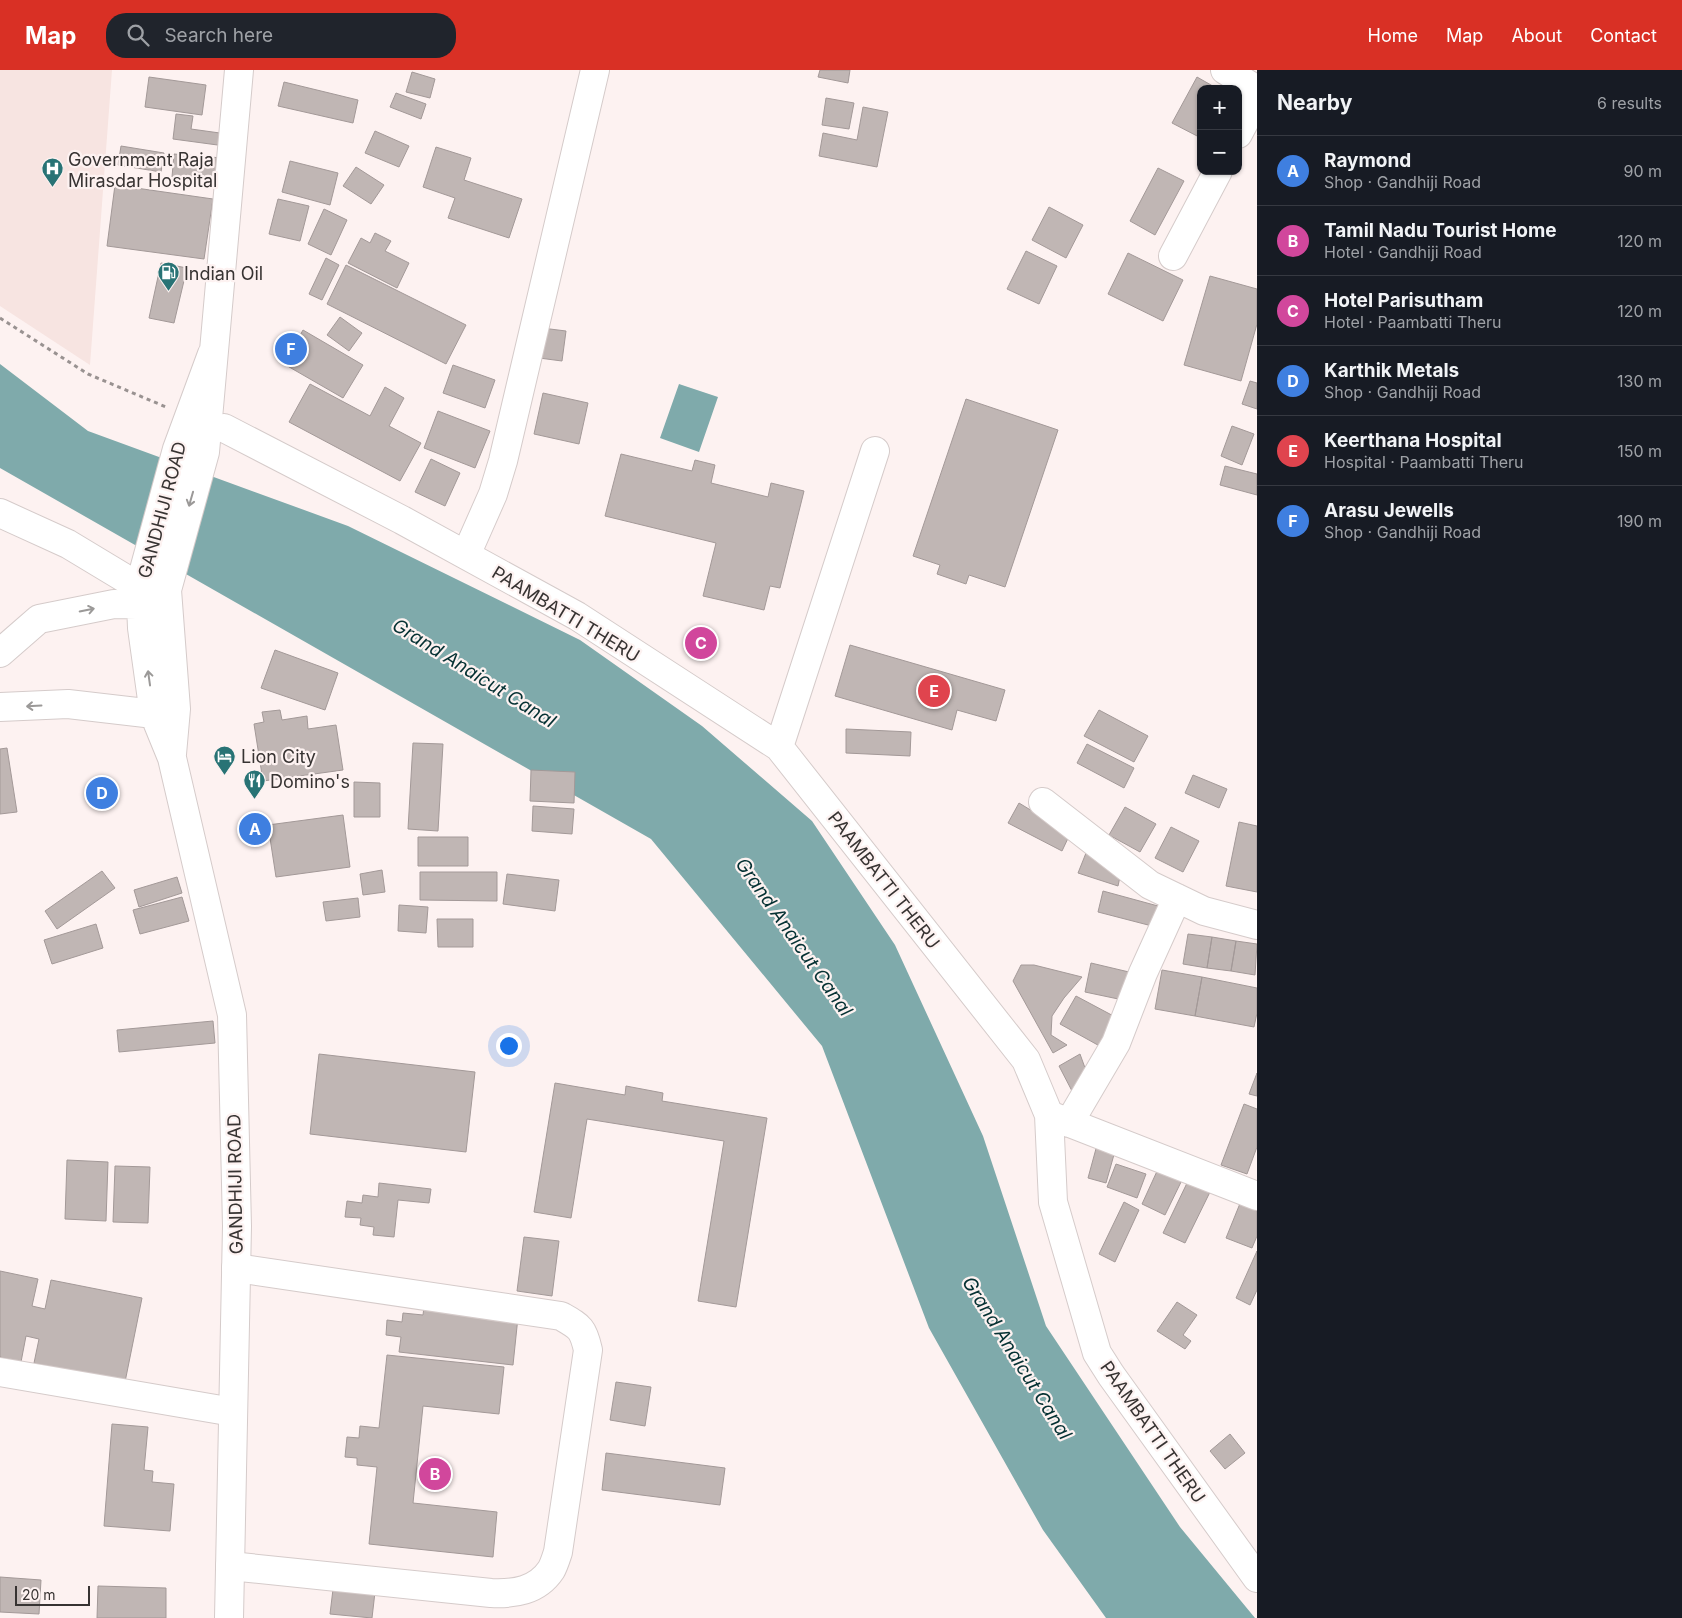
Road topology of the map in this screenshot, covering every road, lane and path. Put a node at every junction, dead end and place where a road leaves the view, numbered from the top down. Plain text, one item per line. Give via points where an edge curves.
1 (240, 70) edge
2 (595, 70) edge
3 (1224, 70) edge
4 (1257, 90) edge
5 (1257, 98) edge
6 (1240, 130) edge
7 (1216, 175) edge
8 (1173, 256) dead end
9 (0, 318) edge
10 (212, 354) junction
11 (189, 417) junction
12 (224, 428) dead end
13 (875, 451) dead end
14 (0, 513) edge
15 (466, 555) junction
16 (152, 594) junction
17 (0, 653) edge
18 (0, 707) edge
19 (165, 711) junction
20 (779, 747) junction
21 (1043, 802) dead end
22 (1177, 898) junction
23 (1257, 925) edge
24 (1059, 1119) junction
25 (1257, 1196) edge
26 (236, 1268) junction
27 (0, 1372) edge
28 (233, 1412) junction
29 (230, 1566) junction
30 (1257, 1578) edge
31 (229, 1618) edge

1 - 10 street, GANDHIJI ROAD
2 - 15 street via 503,461 493,494
3 - 4 street
5 - 6 street
7 - 8 street
9 - 11 path via 88,374
10 - 11 street, GANDHIJI ROAD
10 -> 16 street, GANDHIJI ROAD via 205,452
11 - 16 street, GANDHIJI ROAD via 177,450
12 - 15 street, PAAMBATTI THERU
13 - 20 street
14 - 16 street via 68,544
15 - 20 street, PAAMBATTI THERU via 577,616
17 -> 16 street via 39,619
16 - 19 street, GANDHIJI ROAD
19 -> 18 street via 68,704
19 - 26 street, GANDHIJI ROAD via 172,758 232,1015
20 - 24 street, PAAMBATTI THERU via 1026,1060
21 - 22 street via 1150,885
22 - 23 street via 1204,911
22 - 24 street via 1143,972 1116,1043
24 - 25 street
24 - 30 street, PAAMBATTI THERU via 1053,1202 1097,1353
26 - 28 street, GANDHIJI ROAD
26 - 29 street via 561,1316 585,1334 588,1350 558,1552 551,1570 539,1582 524,1591 508,1594
27 - 28 street
28 - 29 street, GANDHIJI ROAD
29 - 31 street, GANDHIJI ROAD

